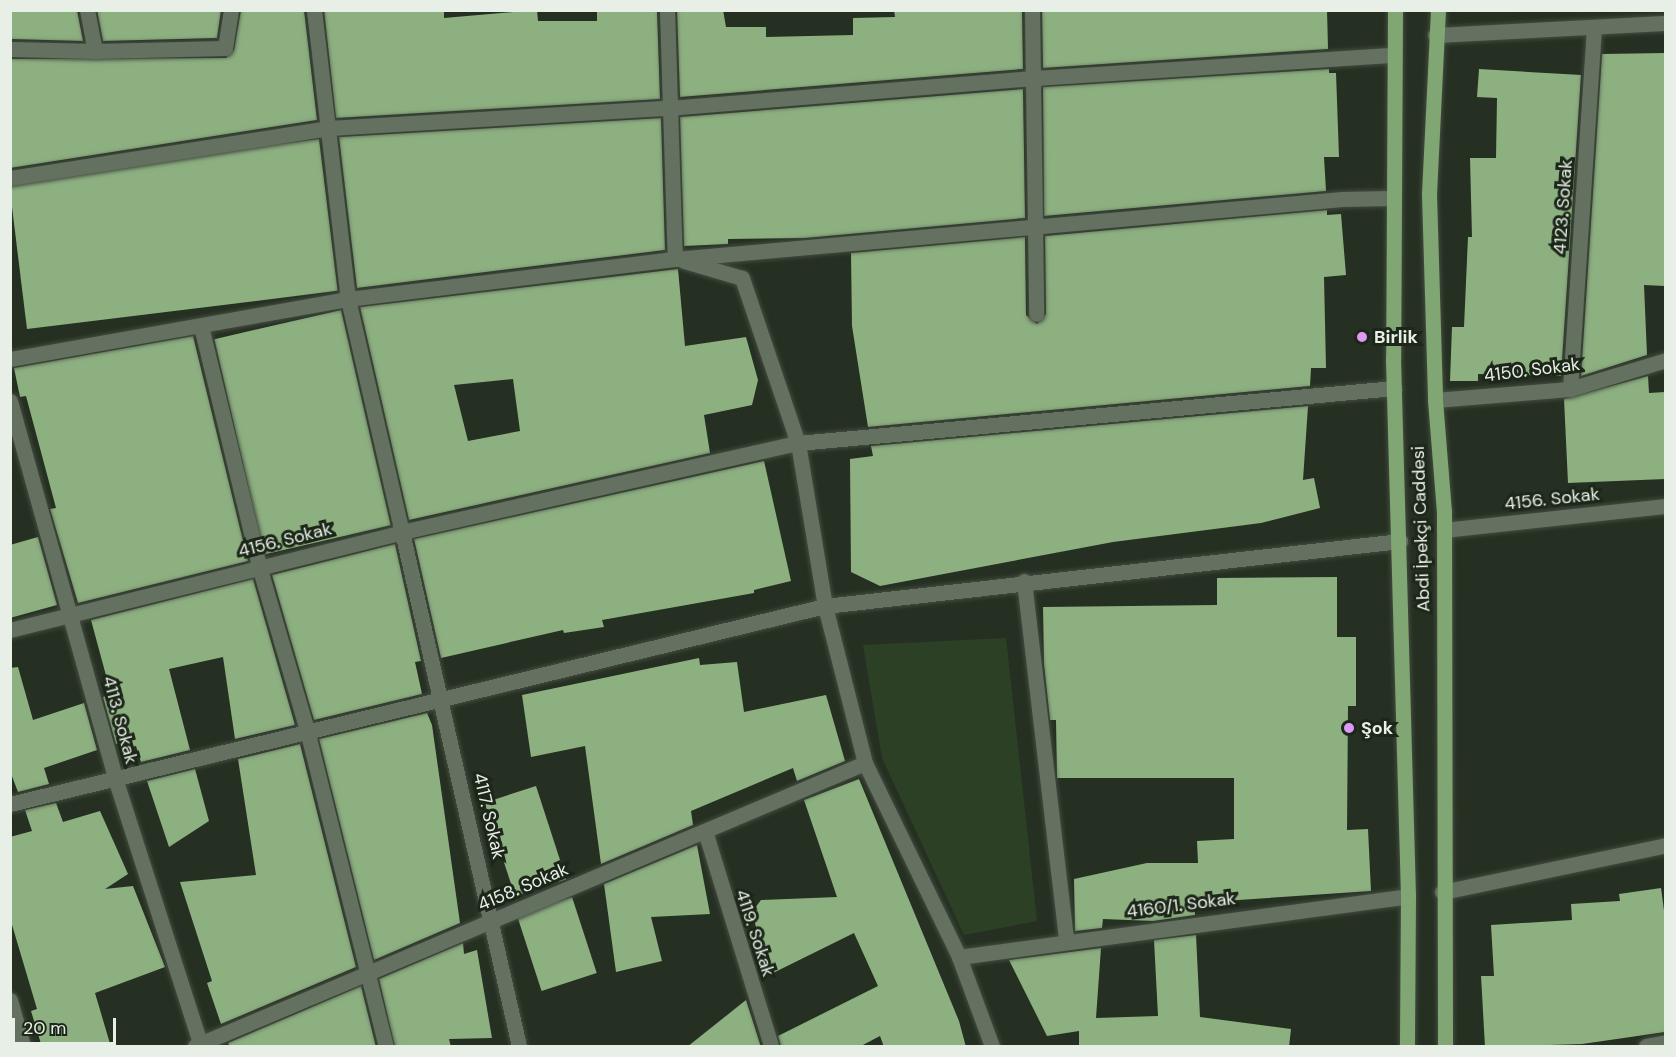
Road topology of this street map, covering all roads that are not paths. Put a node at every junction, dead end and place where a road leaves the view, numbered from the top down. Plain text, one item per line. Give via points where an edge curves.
1 (87, 10) edge
2 (231, 10) edge
3 (314, 10) edge
4 (667, 10) edge
5 (1032, 10) edge
6 (1395, 10) edge
7 (1438, 10) edge
8 (1665, 10) edge
9 (1665, 15) edge
10 (1665, 23) edge
11 (1594, 28) junction
12 (1435, 35) junction
13 (10, 49) edge
14 (95, 51) junction
15 (1394, 55) junction
16 (1035, 78) junction
17 (668, 108) junction
18 (328, 128) junction
19 (10, 178) edge
20 (1391, 198) junction
21 (1032, 229) junction
22 (675, 259) junction
23 (348, 299) junction
24 (1036, 314) dead end
25 (201, 326) junction
26 (10, 358) edge
27 (1665, 360) edge
28 (1394, 388) junction
29 (1570, 389) junction
30 (1435, 400) junction
31 (10, 401) edge
32 (798, 442) junction
33 (1665, 506) edge
34 (1444, 530) junction
35 (402, 532) junction
36 (1400, 541) junction
37 (259, 566) junction
38 (1024, 581) junction
39 (825, 606) junction
40 (71, 613) junction
41 (10, 630) edge
42 (443, 699) junction
43 (307, 730) junction
44 (865, 763) junction
45 (115, 778) junction
46 (10, 804) edge
47 (705, 831) junction
48 (1665, 845) edge
49 (1442, 892) junction
50 (1408, 896) junction
51 (493, 921) junction
52 (1066, 939) junction
53 (958, 957) junction
54 (366, 974) junction
55 (10, 1000) edge
56 (1665, 1042) edge
57 (199, 1046) edge
58 (23, 1047) edge
59 (386, 1047) edge
60 (519, 1047) edge
61 (771, 1047) edge
62 (992, 1047) edge
63 (1407, 1047) edge
64 (1445, 1047) edge
65 (1646, 1047) edge

1 - 14 street
2 - 14 street via 225,48
3 - 18 street
4 - 17 street
5 - 16 street
6 - 15 main road, Abdi İpekçi Caddesi
7 - 12 main road, Abdi İpekçi Caddesi
8 - 9 street
10 - 11 street
11 - 12 street
11 - 29 street, 4123. Sokak
12 - 30 main road, Abdi İpekçi Caddesi via 1429,194
13 - 14 street
15 - 16 street
15 - 20 main road, Abdi İpekçi Caddesi
16 - 17 street
16 - 21 street
17 - 18 street
17 - 22 street
18 - 19 street
18 - 23 street
20 - 21 street via 1342,199
20 - 28 main road, Abdi İpekçi Caddesi
21 - 22 street
21 - 24 street
22 - 23 street
22 - 32 street via 742,278
23 - 25 street
23 - 35 street
25 - 26 street
25 - 37 street
27 - 29 street, 4150. Sokak
28 - 32 street, 4156. Sokak
28 - 36 main road, Abdi İpekçi Caddesi
29 - 30 street, 4150. Sokak
30 - 34 main road, Abdi İpekçi Caddesi
31 - 40 street, 4113. Sokak
32 - 35 street, 4156. Sokak
32 - 39 street
33 - 34 street, 4156. Sokak
34 - 49 main road, Abdi İpekçi Caddesi
35 - 37 street, 4156. Sokak
35 - 42 street
36 - 38 street
36 - 50 main road, Abdi İpekçi Caddesi
37 - 40 street, 4156. Sokak
37 - 43 street
38 - 39 street
38 - 52 street
39 - 42 street
39 - 44 street
40 - 41 street, 4156. Sokak
40 - 45 street, 4113. Sokak
42 - 43 street
42 - 51 street, 4117. Sokak
43 - 45 street
43 - 54 street
44 - 47 street, 4158. Sokak
44 - 53 street
45 - 46 street
45 - 57 street, 4113. Sokak
47 - 51 street, 4158. Sokak
47 - 61 street, 4119. Sokak
48 - 49 street
49 - 64 main road, Abdi İpekçi Caddesi
50 - 52 street, 4160/1. Sokak
50 - 63 main road, Abdi İpekçi Caddesi
51 - 54 street, 4158. Sokak
51 - 60 street, 4117. Sokak
52 - 53 street, 4160/1. Sokak
53 - 62 street
54 - 57 street, 4158. Sokak
54 - 59 street
55 - 58 street
56 - 65 street

